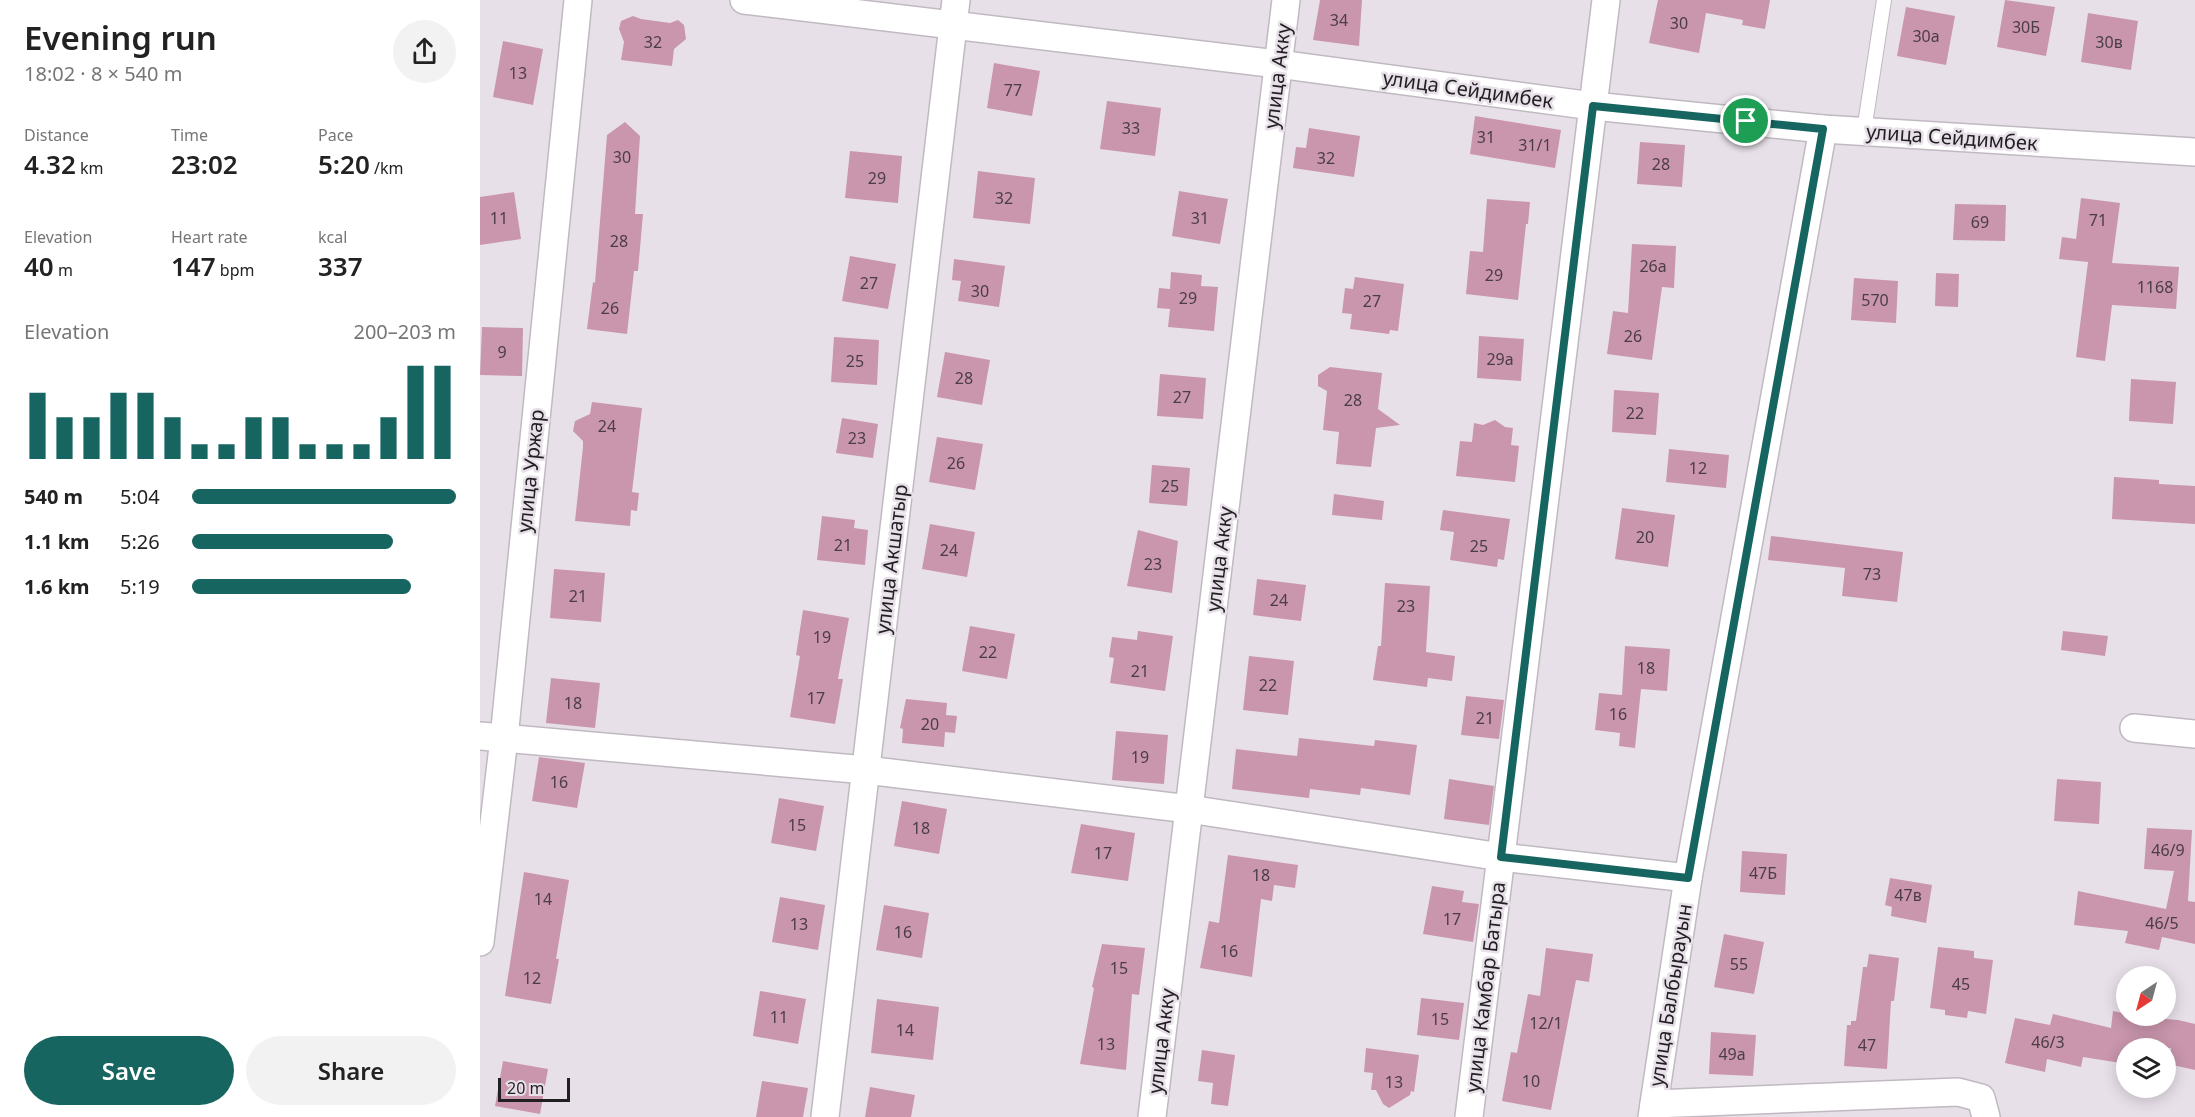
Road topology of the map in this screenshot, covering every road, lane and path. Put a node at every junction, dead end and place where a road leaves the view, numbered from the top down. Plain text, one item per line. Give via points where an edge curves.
1 (578, 0) edge
2 (744, 0) edge
3 (1286, 0) edge
4 (1606, 0) edge
5 (1884, 0) edge
6 (778, 2) edge
7 (955, 12) edge
8 (1278, 64) junction
9 (1593, 106) junction
10 (1823, 129) junction
11 (1864, 131) junction
12 (2195, 152) edge
13 (2134, 728) dead end
14 (2195, 734) edge
15 (492, 737) edge
16 (866, 770) junction
17 (1189, 809) junction
18 (1501, 857) junction
19 (1688, 878) junction
20 (480, 942) edge
21 (1653, 1111) edge
22 (825, 1117) edge
23 (1152, 1117) edge
24 (1469, 1117) edge
25 (1986, 1117) edge

1 - 15 street, улица Уржар
2 - 6 street, улица Сейдимбек
3 - 8 street, улица Акку
4 - 9 street, улица Камбар Батыра
5 - 11 lane
6 - 7 street, улица Сейдимбек
7 - 8 street, улица Сейдимбек
7 - 16 street, улица Акшатыр
8 - 9 street, улица Сейдимбек
8 - 17 street, улица Акку
9 - 10 street, улица Сейдимбек
9 - 18 street, улица Камбар Батыра
10 - 11 street, улица Сейдимбек
10 - 19 street, улица Балбырауын
11 - 12 street, улица Сейдимбек
13 - 14 street
15 - 16 street
15 - 20 street, улица Уржар
16 - 17 street
16 - 22 street, улица Акшатыр
17 - 18 street
17 - 23 street, улица Акку
18 - 19 street
18 - 24 street, улица Камбар Батыра
19 - 21 street, улица Балбырауын
21 - 25 street via 1958,1092 1981,1098

